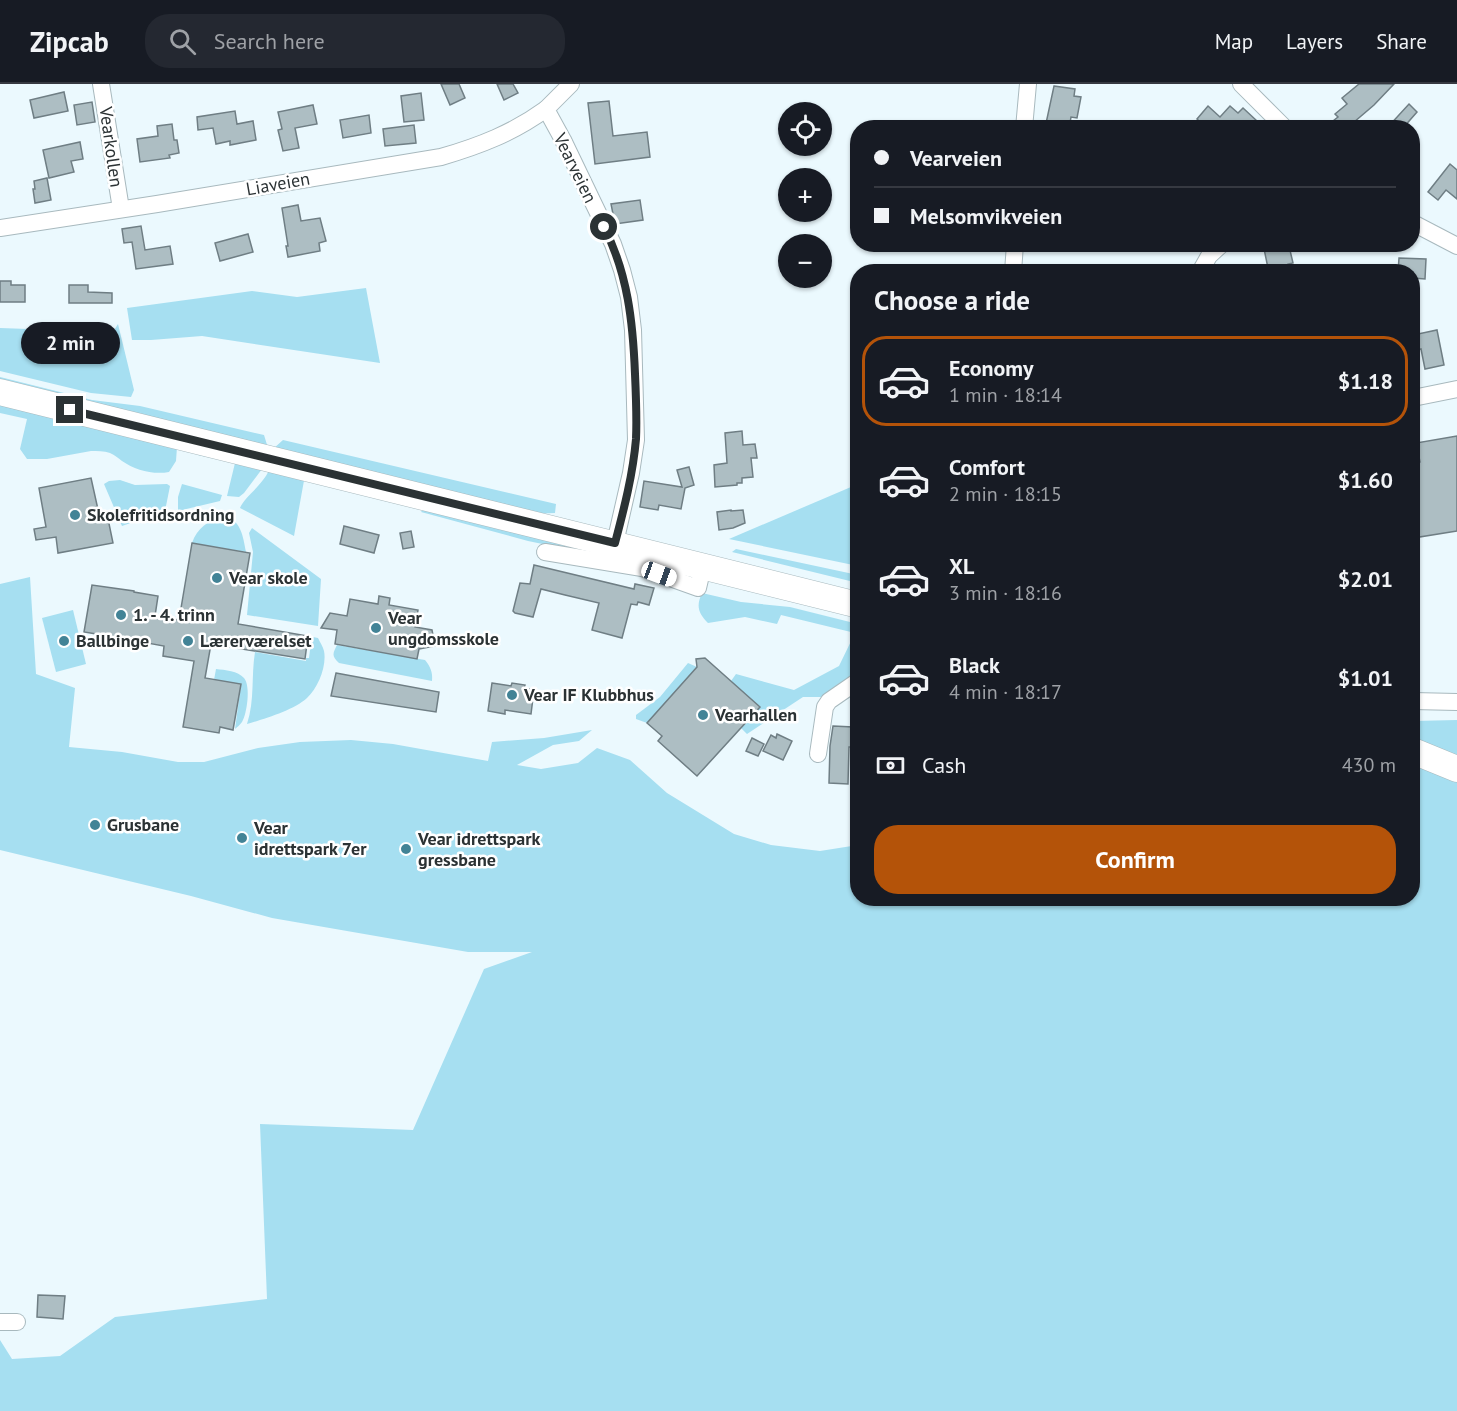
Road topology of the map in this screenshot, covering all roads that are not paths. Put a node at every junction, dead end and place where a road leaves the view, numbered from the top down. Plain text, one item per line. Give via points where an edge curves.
1 (101, 84) edge
2 (571, 84) edge
3 (1028, 84) edge
4 (1241, 84) edge
5 (546, 109) junction
6 (1025, 120) edge
7 (1277, 120) edge
8 (121, 209) junction
9 (1420, 227) edge
10 (0, 228) edge
11 (1457, 246) edge
12 (1213, 252) edge
13 (1204, 264) edge
14 (1457, 389) edge
15 (0, 392) edge
16 (1420, 397) edge
17 (615, 543) junction
18 (545, 552) dead end
19 (703, 567) junction
20 (850, 603) edge
21 (850, 686) edge
22 (1420, 701) edge
23 (1457, 702) edge
24 (818, 754) dead end
25 (1420, 754) edge
26 (1457, 769) edge
27 (0, 1322) edge
28 (17, 1322) dead end

1 - 8 street, Vearkollen
2 - 5 street
3 - 6 street
4 - 7 street
5 - 8 street, Liaveien via 503,136 441,157
5 - 17 street, Vearveien via 613,244 628,297 633,330 636,440
8 - 10 street, Liaveien
9 - 11 street
12 - 13 street
14 - 16 street
15 - 17 main road
17 - 19 main road
18 - 19 street via 642,568 698,588
19 - 20 main road
21 - 24 street via 825,707
22 - 23 street
25 - 26 main road
27 - 28 street

